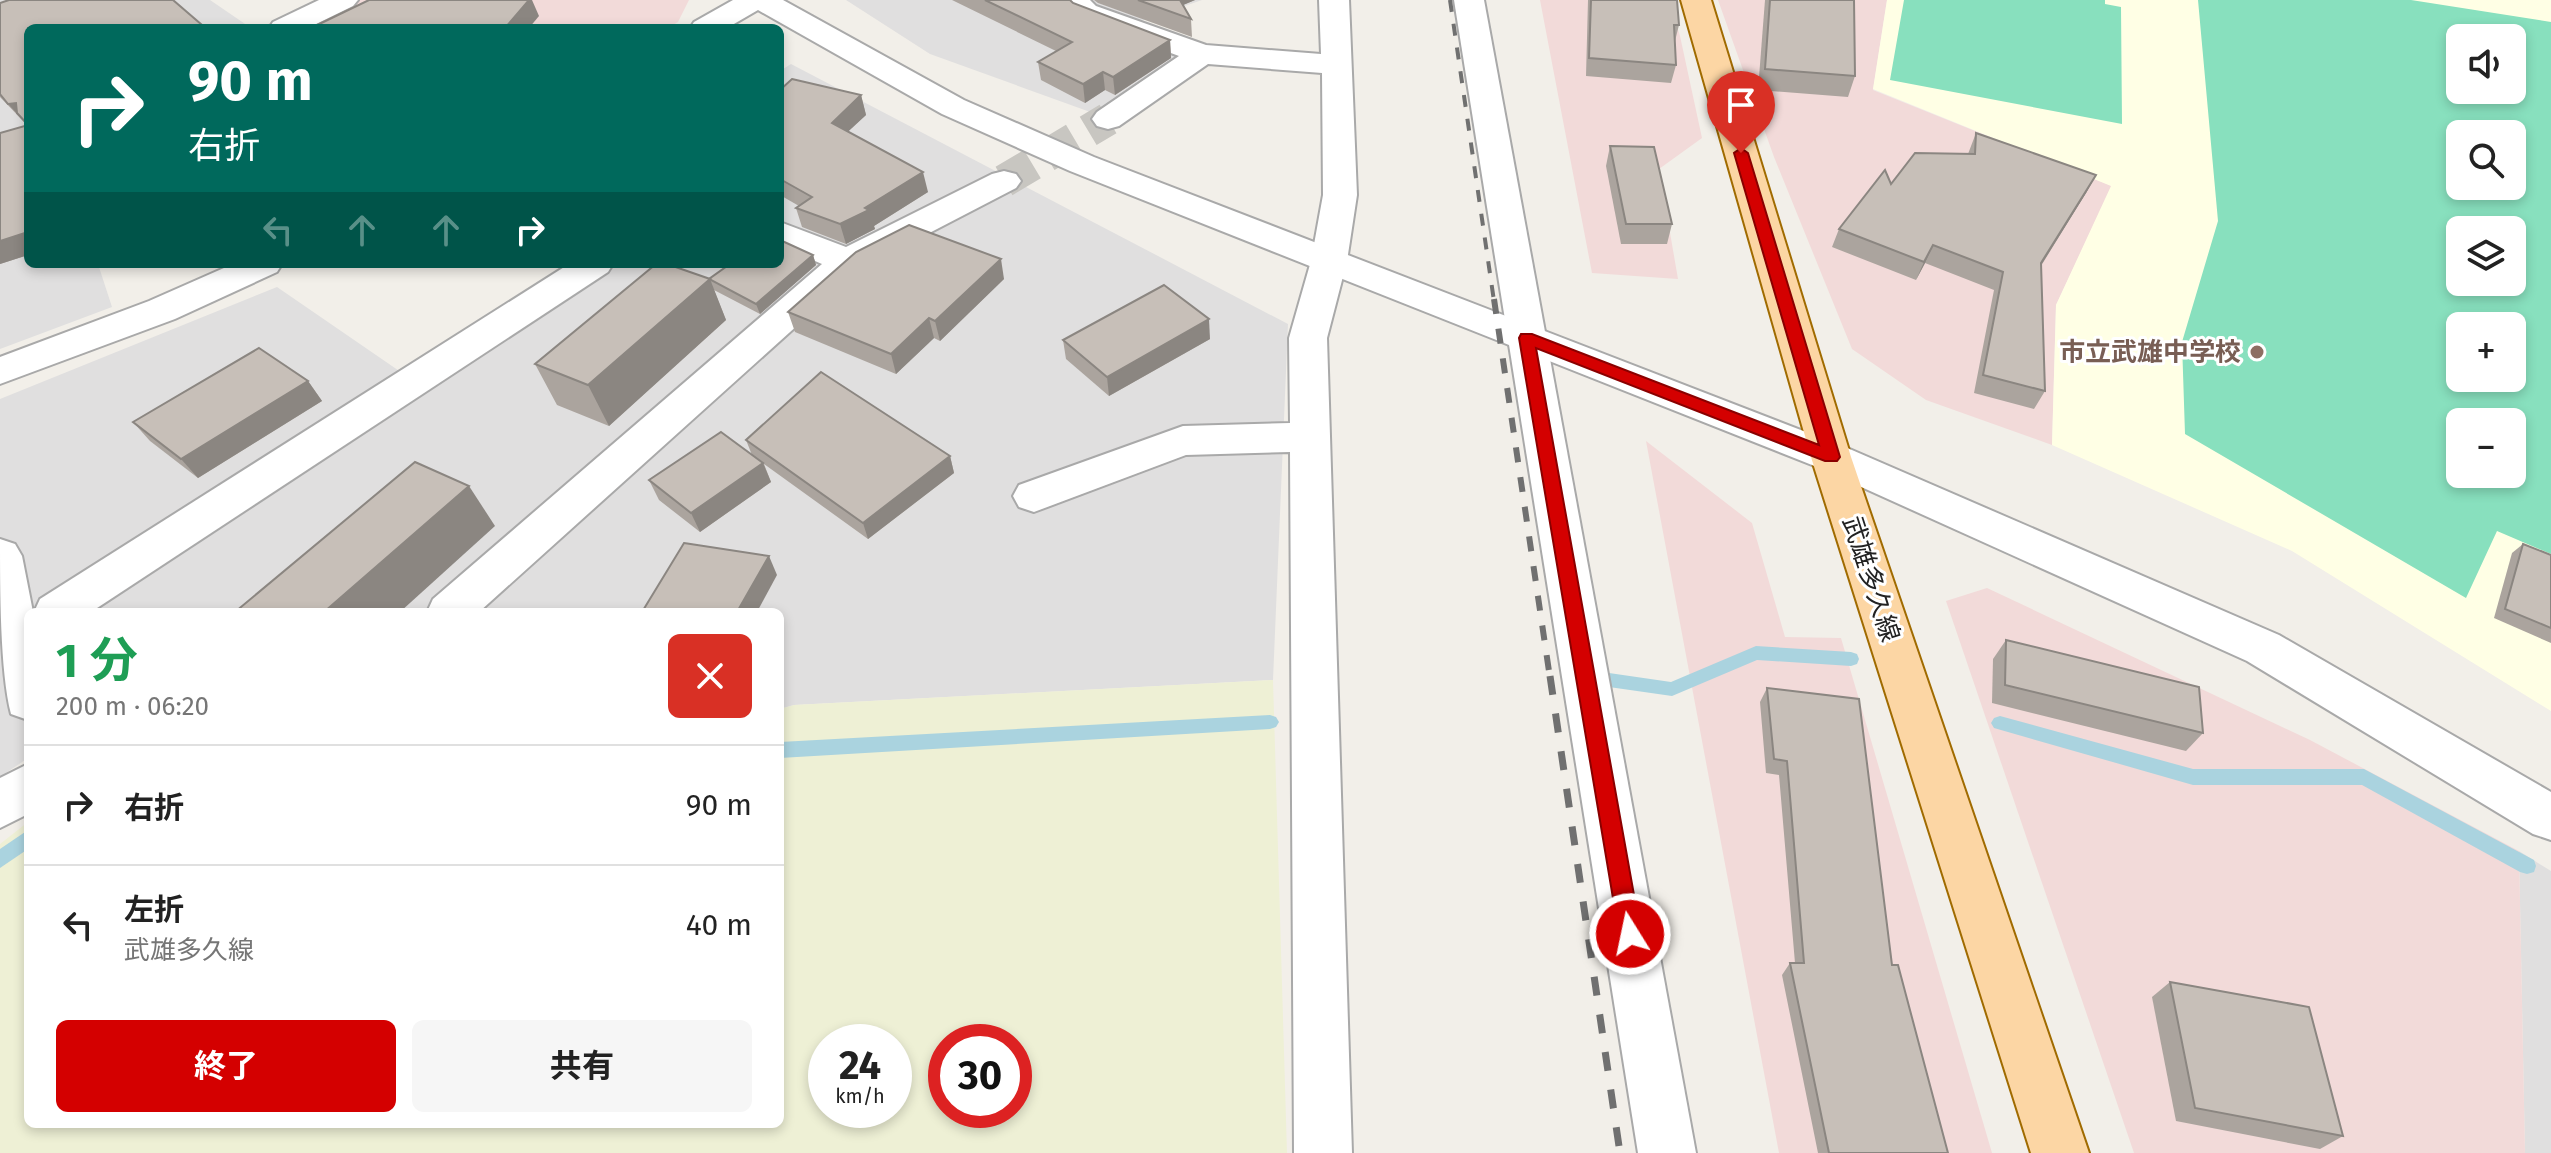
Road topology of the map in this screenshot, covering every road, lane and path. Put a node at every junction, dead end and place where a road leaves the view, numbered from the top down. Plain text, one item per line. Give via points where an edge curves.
1 (343, 0) edge
2 (755, 0) edge
3 (762, 0) edge
4 (1072, 0) edge
5 (1334, 0) edge
6 (1469, 0) edge
7 (1695, 0) edge
8 (292, 24) edge
9 (712, 24) edge
10 (1202, 54) junction
11 (1337, 65) junction
12 (1108, 119) tunnel mouth
13 (1004, 181) tunnel mouth
14 (784, 235) edge
15 (847, 261) junction
16 (1329, 261) junction
17 (255, 268) edge
18 (589, 268) edge
19 (1527, 338) junction
20 (0, 371) edge
21 (1310, 437) junction
22 (1831, 457) junction
23 (1034, 496) dead end
24 (0, 556) edge
25 (62, 608) edge
26 (454, 608) edge
27 (15, 637) edge
28 (24, 681) edge
29 (24, 788) edge
30 (0, 806) edge
31 (2551, 818) edge
32 (1323, 1153) edge
33 (1667, 1153) edge
34 (2060, 1153) edge

1 - 8 street
2 - 9 street
3 - 16 street via 953,107
4 - 10 street via 1086,12
5 - 11 street
6 - 19 street
7 - 22 main road, 武雄多久線
10 - 11 street
10 - 12 street
11 - 16 street via 1340,195
13 - 15 street
14 - 15 street
15 - 26 street
16 - 19 street
16 - 21 street via 1308,338
17 - 20 street via 162,310
18 - 25 street
19 - 22 street
19 - 33 street
21 - 23 street via 1183,441
21 - 32 street
22 - 31 street via 2263,648
22 - 34 main road, 武雄多久線
24 - 27 street
27 - 28 street
29 - 30 street

